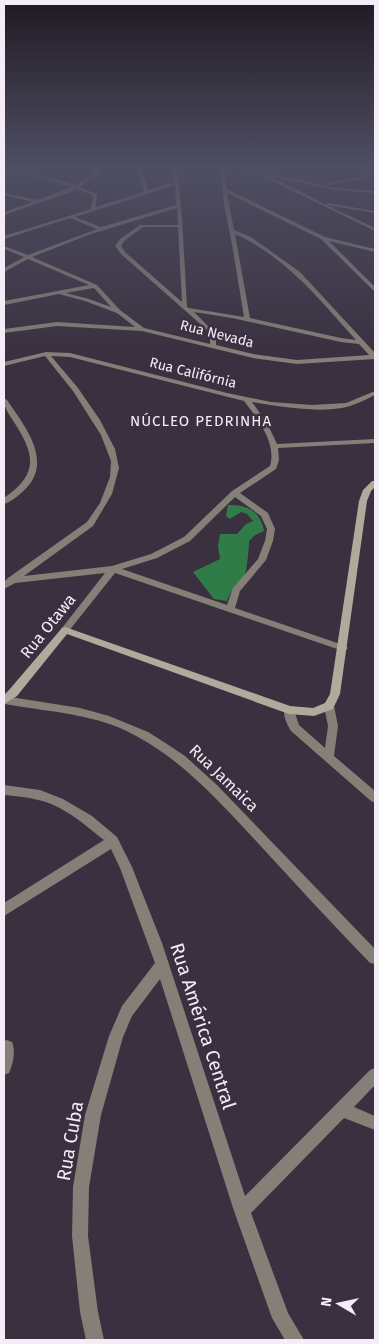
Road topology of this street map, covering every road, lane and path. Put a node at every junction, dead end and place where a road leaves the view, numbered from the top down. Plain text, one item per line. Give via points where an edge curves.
1 (30, 230) edge
2 (100, 230) edge
3 (136, 230) edge
4 (180, 230) edge
5 (231, 230) joint
6 (307, 230) edge
7 (4, 238) edge
8 (323, 238) junction
9 (235, 246) junction
10 (259, 246) junction
11 (4, 247) edge
12 (375, 250) edge
13 (26, 256) junction
14 (4, 270) edge
15 (95, 286) junction
16 (161, 286) junction
17 (179, 287) junction
18 (375, 290) edge
19 (62, 294) junction
20 (4, 304) edge
21 (187, 308) junction
22 (119, 312) junction
23 (247, 319) junction
24 (142, 329) junction
25 (4, 331) edge
26 (358, 339) junction
27 (213, 346) junction
28 (46, 354) junction
29 (375, 357) edge
30 (4, 364) edge
31 (375, 393) edge
32 (4, 400) edge
33 (247, 400) junction
34 (375, 441) edge
35 (274, 446) junction
36 (375, 483) edge
37 (236, 493) junction
38 (4, 502) edge
39 (113, 570) junction
40 (7, 583) edge
41 (230, 610) junction
42 (65, 630) junction
43 (343, 648) junction
44 (4, 700) edge
45 (329, 706) junction
46 (289, 710) junction
47 (329, 756) junction
48 (4, 790) edge
49 (375, 798) edge
50 (113, 841) junction
51 (4, 910) edge
52 (375, 958) edge
53 (162, 965) junction
54 (7, 1048) dead end
55 (4, 1068) edge
56 (375, 1075) edge
57 (340, 1109) junction
58 (375, 1123) edge
59 (242, 1210) junction
60 (95, 1340) edge
61 (295, 1340) edge

1 - 7 street
2 - 13 street
3 - 16 street via 119,243 119,249
4 - 17 street
5 - 9 street
5 - 10 street
6 - 8 street
8 - 12 street
8 - 18 street
9 - 10 street
9 - 23 street
10 - 26 street via 298,272
11 - 13 street
13 - 14 street
13 - 15 street
15 - 19 street, Rua Nevada
15 - 22 street
16 - 17 street
16 - 21 street
17 - 21 street
19 - 20 street, Rua Nevada
19 - 22 street, Rua Nevada
21 - 23 street
21 - 27 street via 213,334
22 - 24 street, Rua Nevada
23 - 26 street via 333,338
24 - 25 street via 57,324
24 - 27 street, Rua Nevada
26 - 29 street
27 - 29 street, Rua Nevada via 297,362
28 - 30 street, Rua Califórnia
28 - 33 street, Rua Califórnia via 75,356
28 - 40 street via 68,379 97,423 110,445 115,468 109,492 90,524
31 - 33 street, Rua Califórnia via 357,403 330,408 293,407
32 - 38 street via 36,459 31,478
33 - 35 street via 256,410
34 - 35 street
35 - 37 street via 277,456 273,467
36 - 43 street via 366,490 363,501
37 - 39 street via 187,539 154,556
37 - 41 street via 264,515 271,529 262,560 236,590
39 - 40 street
39 - 41 street
39 - 42 street, Rua Otawa
41 - 43 street
42 - 44 street, Rua Otawa
42 - 46 street
43 - 45 street via 336,694
44 - 52 street, Rua Jamaica via 100,716 150,737 178,755 212,786
45 - 46 street via 314,712
45 - 47 street via 333,726
46 - 47 street via 295,728
47 - 49 street
48 - 50 street, Rua América Central via 40,795 59,802
50 - 51 street
50 - 53 street, Rua América Central via 138,897
53 - 59 street, Rua América Central
53 - 60 street, Rua Cuba via 127,1011 116,1036 93,1115 80,1187 80,1236
54 - 55 street
56 - 57 street
57 - 58 street
57 - 59 street
59 - 61 street, Rua América Central via 281,1318

